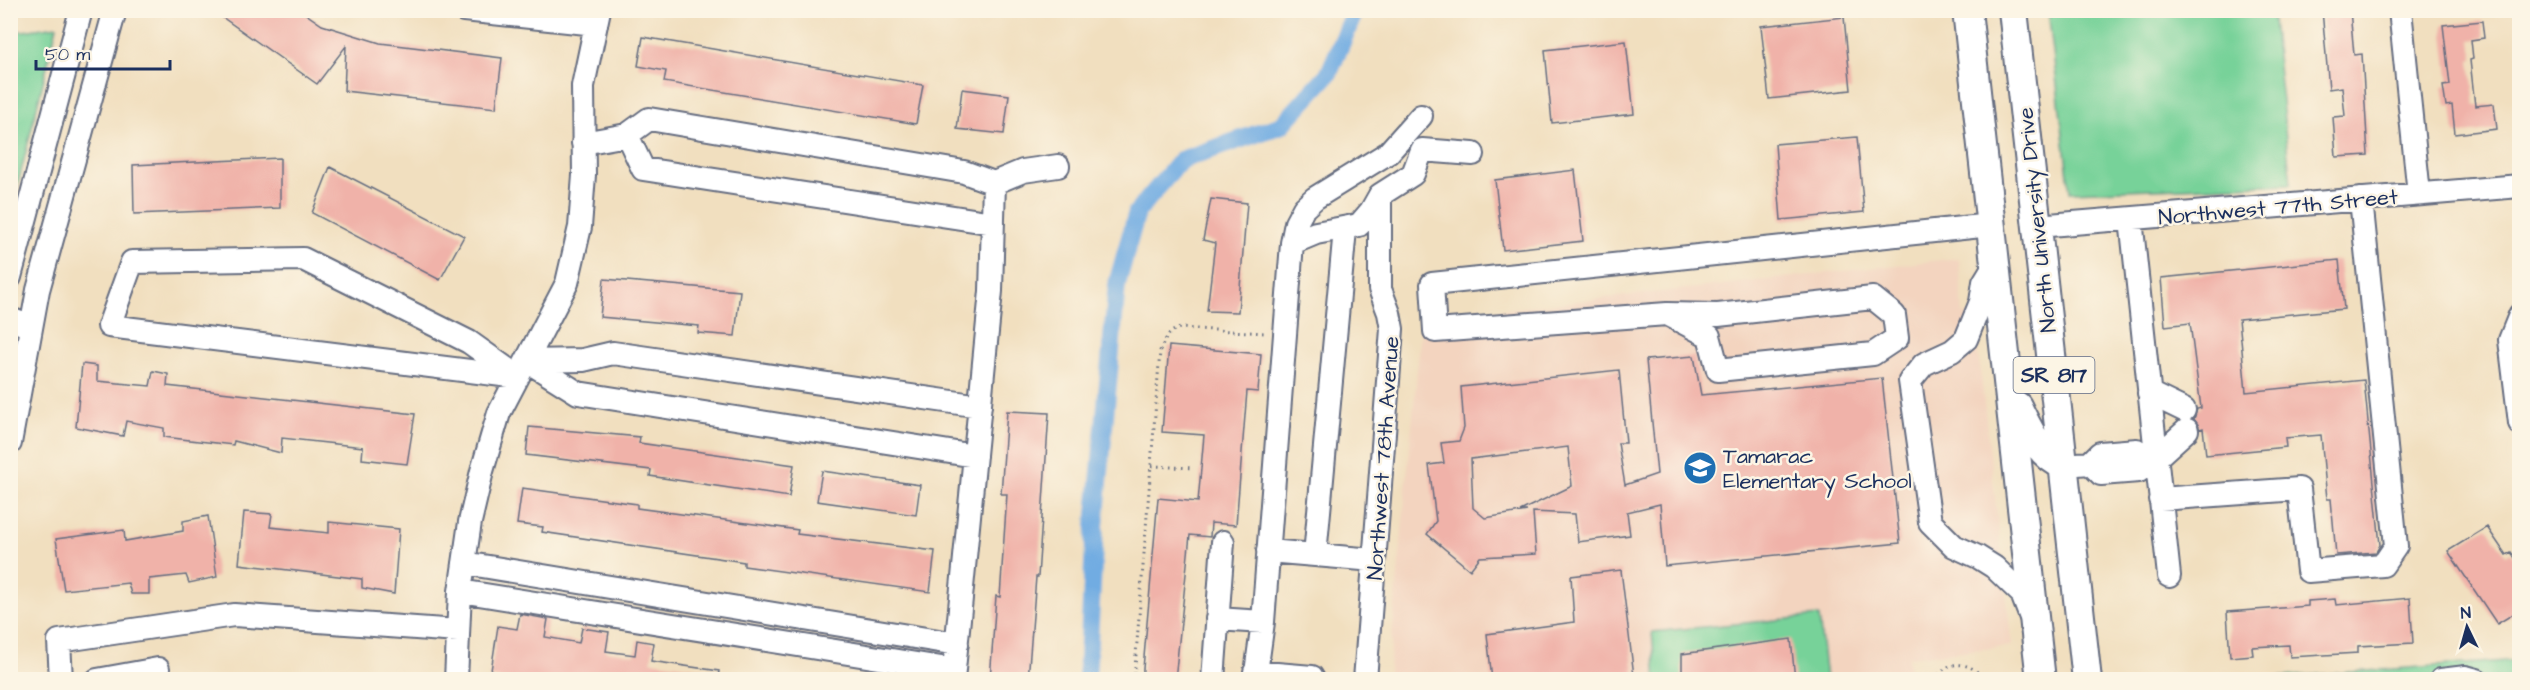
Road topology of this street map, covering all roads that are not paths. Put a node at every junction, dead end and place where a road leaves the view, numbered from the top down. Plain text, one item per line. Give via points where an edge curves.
1 (81, 10) edge
2 (115, 10) edge
3 (1967, 10) edge
4 (2013, 10) edge
5 (2400, 10) edge
6 (467, 11) edge
7 (598, 17) edge
8 (1421, 116) dead end
9 (627, 135) junction
10 (583, 143) junction
11 (1473, 154) dead end
12 (1058, 166) dead end
13 (994, 183) junction
14 (2520, 186) edge
15 (1380, 195) junction
16 (2420, 195) junction
17 (2361, 199) junction
18 (2131, 219) junction
19 (993, 223) junction
20 (1991, 225) junction
21 (2037, 226) junction
22 (1345, 229) junction
23 (1292, 243) junction
24 (1995, 264) junction
25 (10, 277) edge
26 (10, 285) edge
27 (38, 290) junction
28 (1667, 314) junction
29 (2520, 315) edge
30 (21, 323) edge
31 (523, 369) junction
32 (2009, 391) junction
33 (2149, 393) junction
34 (980, 406) junction
35 (2520, 423) edge
36 (10, 443) edge
37 (975, 456) junction
38 (2153, 458) junction
39 (2077, 464) junction
40 (2160, 499) junction
41 (1223, 542) dead end
42 (1268, 550) junction
43 (1316, 555) junction
44 (1374, 560) junction
45 (464, 563) junction
46 (2169, 576) dead end
47 (460, 591) junction
48 (1217, 619) junction
49 (1263, 622) junction
50 (2036, 630) junction
51 (458, 631) junction
52 (957, 644) junction
53 (158, 669) dead end
54 (953, 675) edge
55 (1255, 676) edge
56 (61, 680) edge
57 (97, 680) edge
58 (456, 680) edge
59 (1213, 680) edge
60 (1311, 680) edge
61 (1365, 680) edge
62 (2041, 680) edge
63 (2087, 680) edge
64 (2441, 680) edge
65 (2477, 680) edge

1 - 25 street
2 - 27 street
3 - 20 main road, North University Drive / SR 817
4 - 21 main road, North University Drive / SR 817
5 - 16 street
6 - 7 street
7 - 10 street via 583,86
8 - 23 street via 1388,153 1304,208
9 - 10 street
9 - 13 street via 649,119 964,172
9 - 19 street via 643,169
10 - 31 street via 580,227 567,283
11 - 15 street via 1422,150 1413,174
12 - 13 street via 1023,171
13 - 19 street
14 - 16 street, Northwest 77th Street
15 - 22 street via 1359,225
15 - 44 street, Northwest 78th Avenue via 1380,289 1392,329
16 - 17 street, Northwest 77th Street
17 - 18 street, Northwest 77th Street
17 - 40 street via 2396,546 2383,565 2308,571 2300,489
18 - 21 street, Northwest 77th Street
18 - 33 street
19 - 34 street
20 - 24 main road, North University Drive / SR 817
20 - 28 street via 1432,284 1435,331
21 - 39 main road, North University Drive / SR 817
22 - 23 street via 1316,233
22 - 43 street
23 - 42 street
24 - 32 main road, North University Drive / SR 817
24 - 50 street via 1984,282 1981,303 1966,339 1952,351 1924,364 1910,381 1930,522 1954,546 1978,556 2022,594
26 - 27 street
27 - 30 street
28 - 28 street via 1709,336 1718,370 1873,354 1896,338 1894,315 1873,298 1718,315
29 - 35 street via 2510,340
30 - 36 street
31 - 31 street via 303,259 132,262 109,326
31 - 34 street via 613,353
31 - 37 street via 578,393
31 - 45 street via 499,413 470,522
32 - 39 main road via 2035,441 2053,461
32 - 50 main road, North University Drive / SR 817
33 - 38 street
33 - 38 street via 2186,420
34 - 37 street
37 - 52 street
38 - 39 street via 2137,450 2100,453
38 - 40 street
39 - 63 main road, North University Drive / SR 817
40 - 46 street
41 - 48 street
42 - 43 street
42 - 49 street
43 - 44 street
44 - 61 street, Northwest 78th Avenue
45 - 47 street
45 - 52 street
47 - 51 street
47 - 54 street
48 - 49 street
48 - 59 street
49 - 55 street
50 - 62 main road, North University Drive / SR 817
51 - 56 street via 234,615 59,641
51 - 58 street
52 - 54 street
53 - 57 street
55 - 60 street via 1312,677
64 - 65 street

